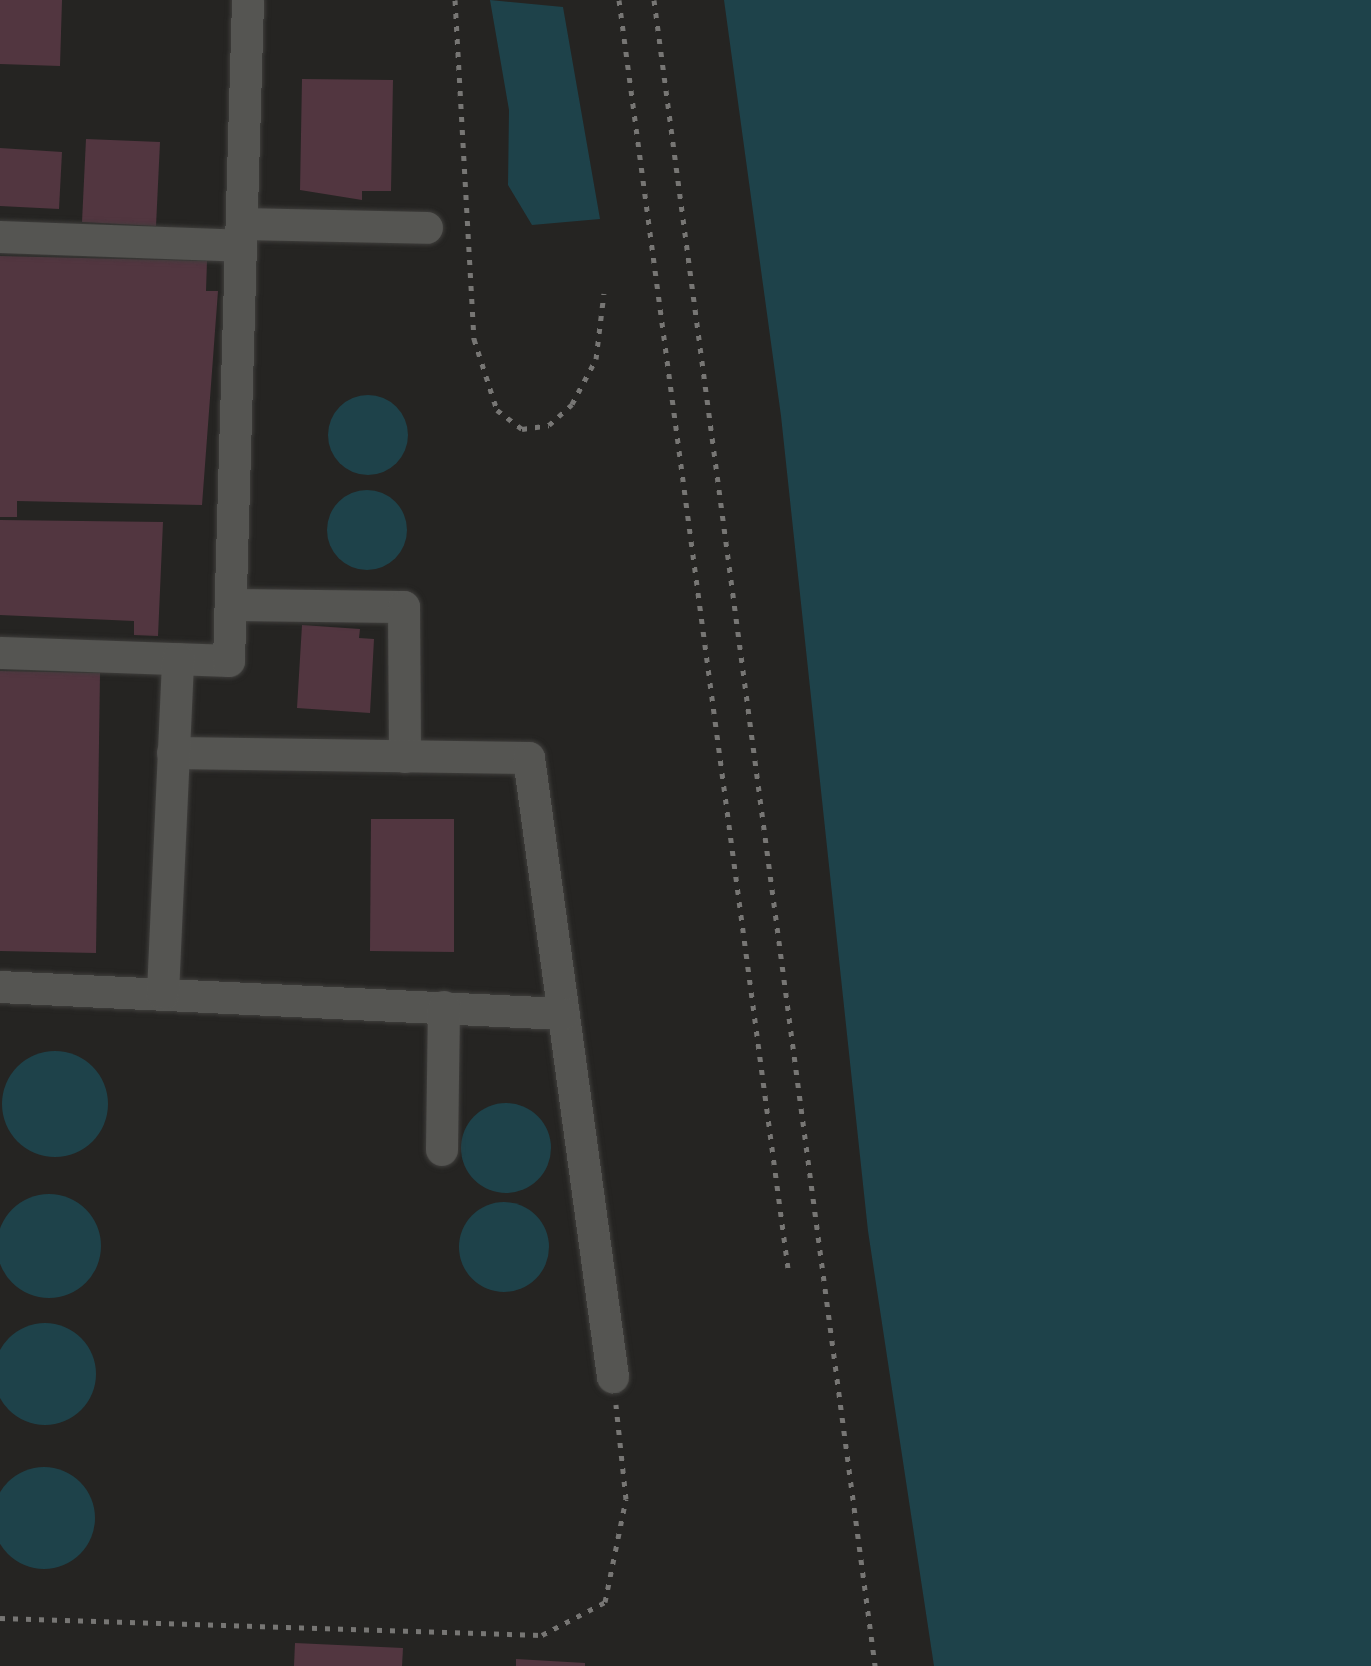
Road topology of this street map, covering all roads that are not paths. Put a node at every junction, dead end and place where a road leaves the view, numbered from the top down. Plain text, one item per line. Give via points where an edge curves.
1 (248, 0) edge
2 (428, 228) dead end
3 (242, 235) junction
4 (0, 237) edge
5 (231, 606) junction
6 (0, 654) edge
7 (178, 659) junction
8 (173, 753) junction
9 (405, 757) junction
10 (0, 987) edge
11 (163, 993) junction
12 (444, 1008) junction
13 (563, 1014) junction
14 (442, 1150) dead end
15 (612, 1377) road end

1 - 3 lane
2 - 3 lane
3 - 4 lane
3 - 5 lane
5 - 7 lane via 230,661
5 - 9 lane via 404,607
6 - 7 lane
7 - 8 lane
8 - 9 lane
8 - 11 lane
9 - 13 lane via 528,758
10 - 11 lane
11 - 12 lane
12 - 13 lane
12 - 14 lane
13 - 15 lane

